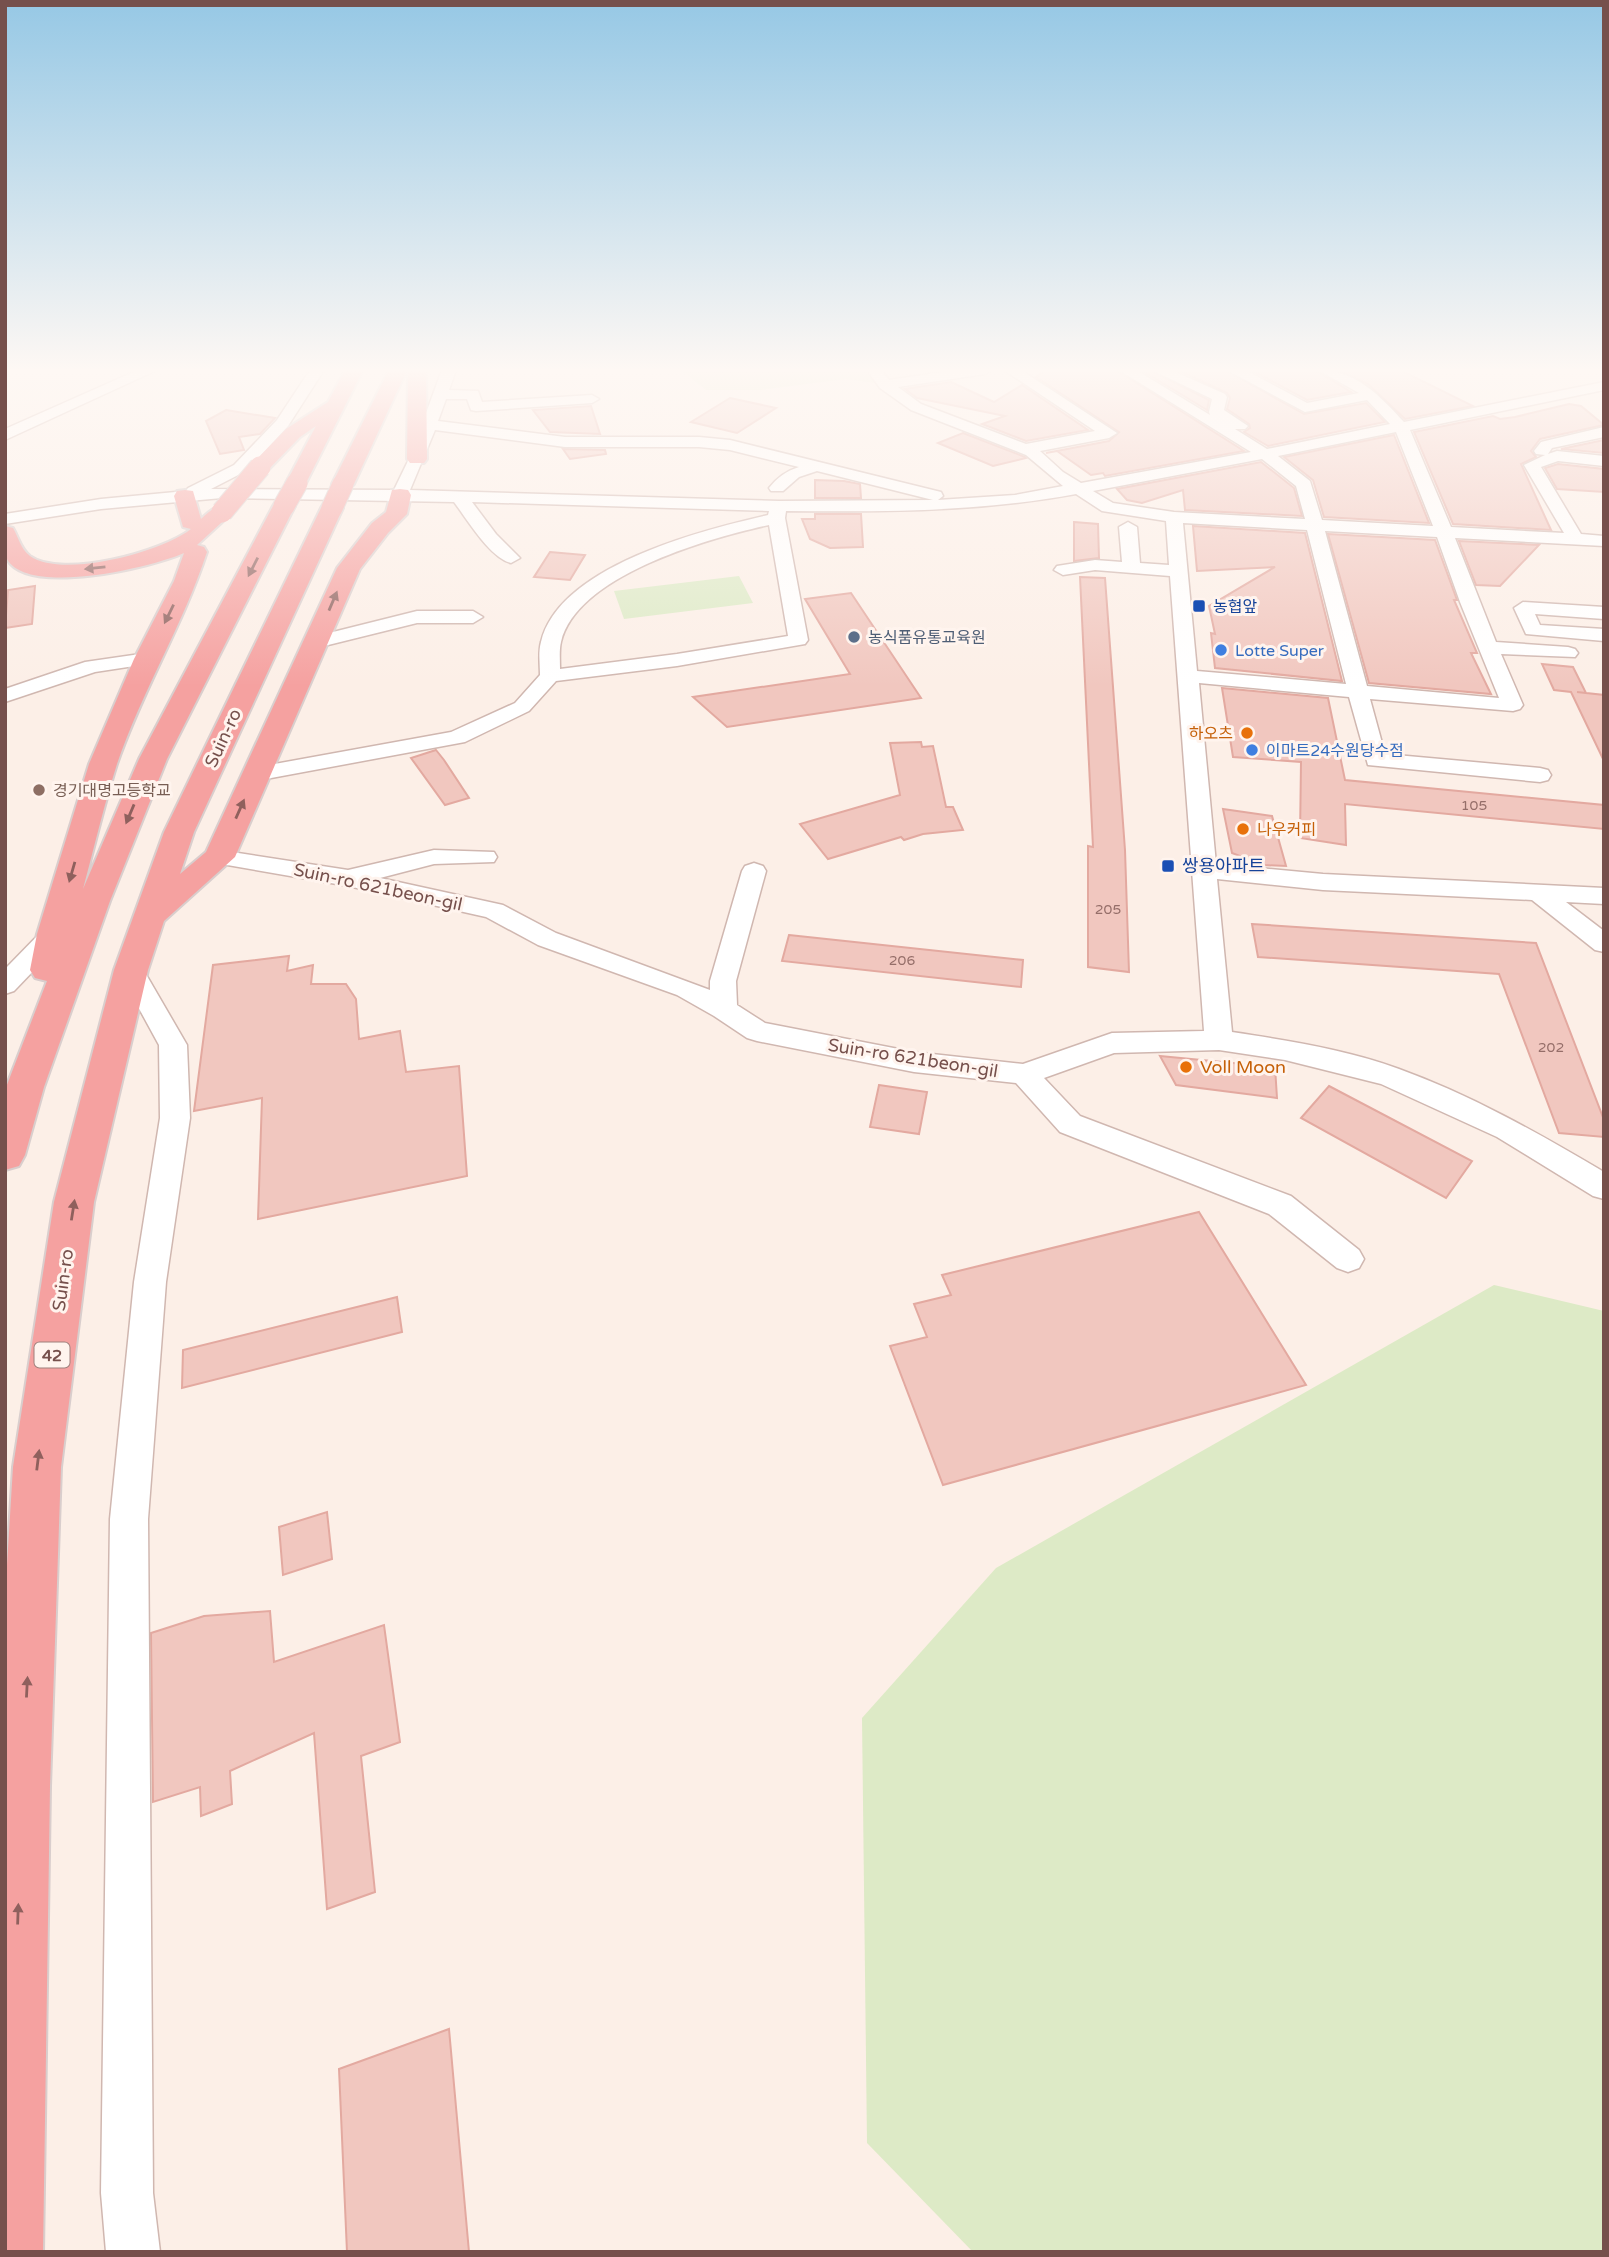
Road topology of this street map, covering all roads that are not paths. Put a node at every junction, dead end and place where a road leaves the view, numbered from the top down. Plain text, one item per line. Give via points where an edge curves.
1 (224, 475) edge
2 (253, 475) edge
3 (300, 475) edge
4 (347, 475) edge
5 (409, 475) edge
6 (792, 475) edge
7 (854, 475) edge
8 (1061, 475) edge
9 (1148, 475) edge
10 (1293, 475) edge
11 (1421, 475) edge
12 (1538, 475) edge
13 (1079, 488) junction
14 (400, 495) junction
15 (185, 496) junction
16 (460, 498) junction
17 (962, 503) junction
18 (778, 504) junction
19 (1174, 517) junction
20 (5, 519) edge
21 (1314, 525) junction
22 (1128, 527) dead end
23 (1444, 531) junction
24 (5, 533) edge
25 (1576, 540) junction
26 (1604, 541) edge
27 (511, 558) dead end
28 (1131, 567) junction
29 (1063, 570) dead end
30 (1178, 571) junction
31 (1604, 613) edge
32 (473, 617) dead end
33 (1604, 635) edge
34 (316, 642) junction
35 (1489, 647) junction
36 (1591, 654) dead end
37 (147, 659) junction
38 (550, 676) junction
39 (1186, 676) junction
40 (1359, 691) junction
41 (5, 696) edge
42 (256, 775) junction
43 (1540, 775) dead end
44 (219, 857) junction
45 (485, 857) dead end
46 (1205, 870) junction
47 (754, 871) dead end
48 (348, 878) junction
49 (1536, 891) junction
50 (1604, 896) edge
51 (151, 915) junction
52 (54, 934) junction
53 (1604, 944) edge
54 (131, 970) junction
55 (5, 985) edge
56 (724, 1009) junction
57 (1219, 1040) junction
58 (1024, 1074) junction
59 (25, 1087) junction
60 (5, 1155) edge
61 (1604, 1187) edge
62 (1348, 1259) dead end
63 (9, 2252) edge
64 (133, 2252) edge

1 - 15 street
2 -> 24 highway, bridge via 222,512 188,541 152,557 102,568 61,570 28,565 9,547
3 -> 59 highway via 153,760 94,901
4 - 51 highway, Suin-ro / 42 via 179,832
5 - 14 street
6 - 18 street
7 - 17 street
8 - 13 street
9 - 13 street
10 - 21 street via 1304,484
11 - 23 street
12 - 25 street
13 - 17 street via 1014,500
13 - 19 street via 1108,507
14 - 15 street
14 - 16 street
34 -> 14 highway via 349,568 396,514
15 - 20 street
15 -> 37 highway via 193,537 186,581
16 - 18 street
16 - 27 street
17 - 18 street via 911,507
18 - 38 street via 621,569 569,607 551,639
18 - 38 street via 798,640
19 - 21 street
19 - 30 street
21 - 23 street
21 - 40 street
22 - 28 street
23 - 25 street
23 - 35 street
25 - 26 street
28 - 29 street via 1095,565
28 - 30 street
30 - 39 street
31 - 33 street via 1523,608 1533,630
32 - 34 street via 416,617
34 - 42 highway
35 - 36 street
35 - 40 street via 1513,705
37 - 41 street via 92,666
37 -> 52 highway via 103,764
38 - 42 street via 522,707 457,737
39 - 40 street
39 - 46 street
40 - 43 street via 1376,760
44 -> 42 highway
44 - 48 street, Suin-ro 621beon-gil
44 - 51 highway
45 - 48 street via 434,857
46 - 49 street via 1323,882
46 - 57 street
47 - 56 street via 723,981
48 - 56 street, Suin-ro 621beon-gil via 494,911 547,939 686,989
49 - 50 street
49 - 53 street
51 - 54 highway, Suin-ro / 42
52 - 55 street
52 - 59 highway
63 -> 54 highway, Suin-ro / 42 via 37,1466 74,1202
54 - 64 street via 173,1045 175,1118 150,1282 130,1519 127,2193
56 - 58 street, Suin-ro 621beon-gil via 757,1031 914,1062
57 - 58 street, Suin-ro 621beon-gil via 1112,1043
57 - 61 street, Suin-ro 621beon-gil via 1285,1050 1389,1076 1508,1129
58 - 62 street via 1070,1124 1280,1205
59 - 60 highway

